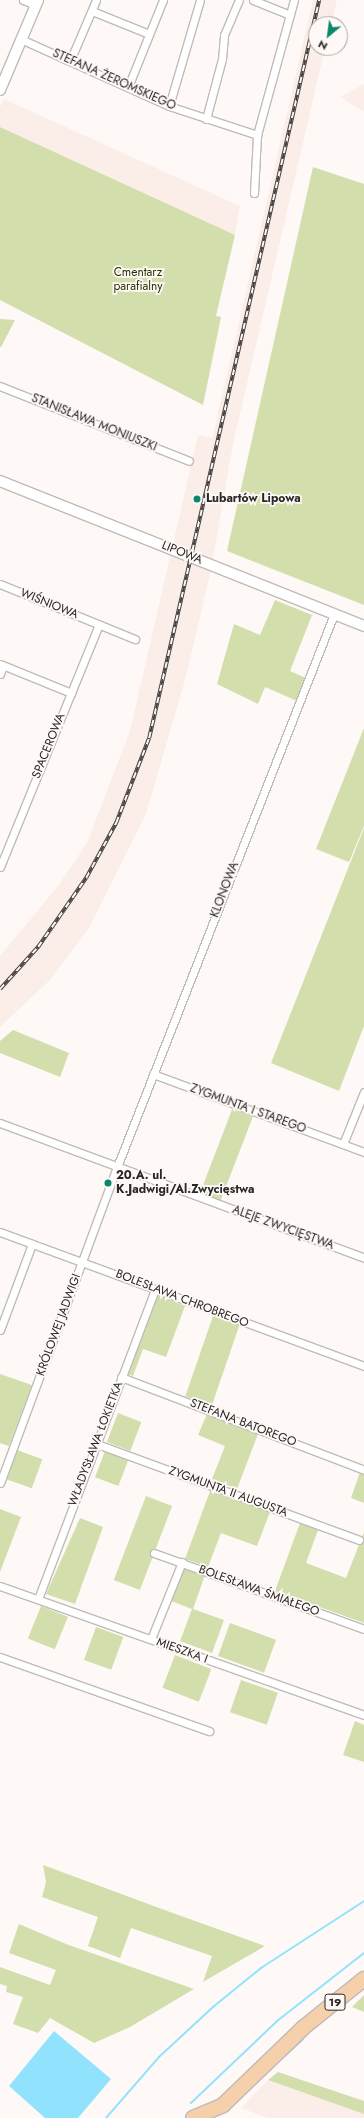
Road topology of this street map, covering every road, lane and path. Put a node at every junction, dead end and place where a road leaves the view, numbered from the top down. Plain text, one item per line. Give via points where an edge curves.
1 (23, 0) edge
2 (96, 0) edge
3 (163, 0) edge
4 (200, 0) edge
5 (239, 0) edge
6 (253, 0) edge
7 (294, 0) edge
8 (37, 3) edge
9 (92, 11) junction
10 (290, 15) junction
11 (149, 34) junction
12 (23, 40) junction
13 (70, 61) junction
14 (128, 87) junction
15 (0, 90) edge
16 (169, 106) junction
17 (206, 119) junction
18 (257, 135) junction
19 (254, 193) dead end
20 (0, 386) edge
21 (189, 461) dead end
22 (0, 481) edge
23 (0, 584) edge
24 (334, 614) junction
25 (99, 624) junction
26 (364, 626) edge
27 (136, 639) dead end
28 (2, 665) edge
29 (0, 674) edge
30 (71, 693) junction
31 (0, 867) edge
32 (153, 1074) junction
33 (364, 1092) edge
34 (0, 1123) edge
35 (343, 1144) junction
36 (364, 1152) edge
37 (117, 1167) junction
38 (0, 1232) edge
39 (32, 1244) junction
40 (364, 1258) edge
41 (83, 1261) junction
42 (155, 1289) junction
43 (0, 1330) edge
44 (364, 1366) edge
45 (121, 1377) junction
46 (97, 1444) junction
47 (364, 1470) edge
48 (0, 1483) edge
49 (359, 1540) dead end
50 (154, 1553) dead end
51 (182, 1562) junction
52 (0, 1586) edge
53 (38, 1599) junction
54 (364, 1629) edge
55 (151, 1639) junction
56 (0, 1657) edge
57 (364, 1716) edge
58 (209, 1731) dead end
59 (364, 1979) edge
60 (223, 2105) junction
61 (193, 2118) edge
62 (212, 2118) edge

1 - 8 street
2 - 9 street
3 - 11 street
4 - 16 street
5 - 17 street via 224,35 222,59
6 - 10 street
7 - 10 street
8 - 12 street
9 - 11 street
9 - 13 street
10 - 18 street
11 - 14 street
12 - 13 street, STEFANA ŻEROMSKIEGO
12 - 15 street
13 - 14 street, STEFANA ŻEROMSKIEGO
14 - 16 street, STEFANA ŻEROMSKIEGO
16 - 17 street, STEFANA ŻEROMSKIEGO
17 - 18 street, STEFANA ŻEROMSKIEGO
18 - 19 street
20 - 21 street, STANISŁAWA MONIUSZKI
22 - 24 street, LIPOWA
23 - 25 street, WIŚNIOWA
24 - 26 street, LIPOWA
24 - 32 street, KLONOWA
25 - 27 street, WIŚNIOWA
25 - 30 street, SPACEROWA
28 - 29 street
28 - 30 street
30 - 31 street, SPACEROWA
32 - 35 street, ZYGMUNTA I STAREGO
32 - 37 street, KLONOWA
33 - 35 street
34 - 37 street, ALEJE ZWYCIĘSTWA
35 - 36 street, ZYGMUNTA I STAREGO
37 - 40 street, ALEJE ZWYCIĘSTWA
37 - 41 street, KRÓLOWEJ JADWIGI
38 - 39 street, BOLESŁAWA CHROBREGO
39 - 41 street, BOLESŁAWA CHROBREGO
39 - 43 street
41 - 42 street, BOLESŁAWA CHROBREGO
41 - 48 street, KRÓLOWEJ JADWIGI
42 - 44 street, BOLESŁAWA CHROBREGO
42 - 45 street, WŁADYSŁAWA ŁOKIETKA
45 - 46 street, WŁADYSŁAWA ŁOKIETKA
45 - 47 street, STEFANA BATOREGO
46 - 49 street, ZYGMUNTA II AUGUSTA
46 - 53 street, WŁADYSŁAWA ŁOKIETKA
50 - 51 street, BOLESŁAWA ŚMIAŁEGO
51 - 54 street, BOLESŁAWA ŚMIAŁEGO
51 - 55 street
52 - 53 street, MIESZKA I
53 - 55 street, MIESZKA I
55 - 57 street, MIESZKA I
56 - 58 street
59 - 60 highway, 19 via 304,2028
60 - 61 highway, 19
60 - 62 street

